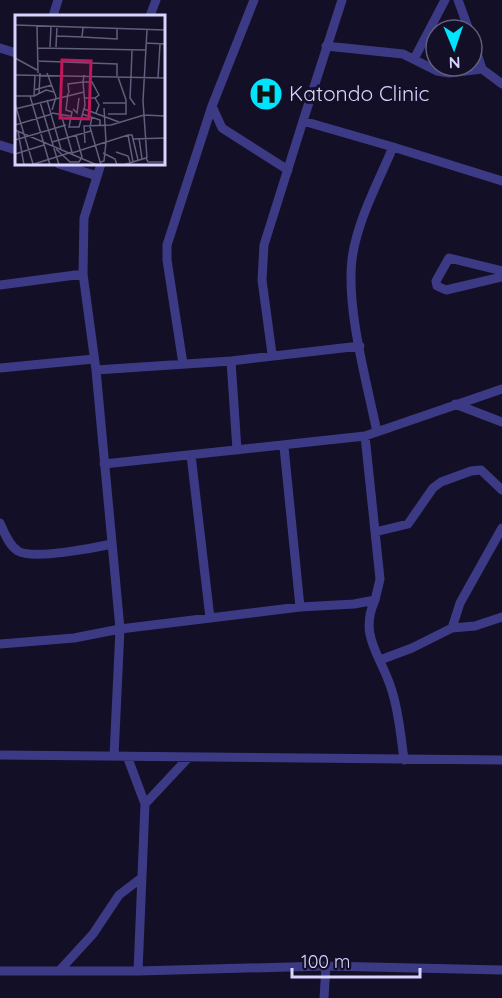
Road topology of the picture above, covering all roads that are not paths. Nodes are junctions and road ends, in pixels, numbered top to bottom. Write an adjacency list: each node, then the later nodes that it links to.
1 (58, 0): 7 (street)
2 (156, 0): 8 (street)
3 (254, 0): 17 (street)
4 (342, 0): 10 (street)
5 (445, 0): 13 (street)
6 (458, 0): 9 (street)
7 (52, 15)
8 (150, 15)
9 (465, 18)
10 (326, 46): 13 (street); 18 (street)
11 (0, 48): 12 (street)
12 (15, 53)
13 (414, 59): 14 (street)
14 (424, 64)
15 (484, 70): 16 (street)
16 (502, 84)
17 (212, 106): 19 (street); 20 (street)
18 (303, 121): 22 (street); 26 (street)
19 (222, 128): 20 (street); 26 (street)
20 (204, 130): 37 (street)
21 (0, 145): 23 (street)
22 (393, 147): 28 (street); 33 (street)
23 (15, 150)
24 (62, 165): 27 (street)
25 (101, 165): 27 (street)
26 (288, 170): 34 (street)
27 (97, 176): 30 (street)
28 (502, 180)
29 (502, 271): 31 (street)
30 (83, 274): 32 (street); 35 (street)
31 (502, 278)
32 (0, 285)
33 (360, 346): 34 (street); 43 (street)
34 (272, 354): 36 (street)
35 (94, 359): 38 (street); 39 (street)
36 (231, 360): 37 (street); 46 (street)
37 (183, 364): 39 (street)
38 (0, 368)
39 (96, 370): 48 (street)
40 (502, 389): 41 (street)
41 (456, 404): 42 (street); 43 (street)
42 (502, 422)
43 (377, 432): 44 (street)
44 (365, 436): 45 (street); 52 (street)
45 (284, 447): 46 (street); 56 (street)
46 (237, 450): 47 (street)
47 (192, 455): 48 (street); 59 (street)
48 (104, 464): 53 (street)
49 (502, 490): 52 (street)
50 (0, 523): 53 (street)
51 (502, 528): 60 (street)
52 (375, 532): 54 (street)
53 (112, 544): 61 (street)
54 (375, 600): 55 (street); 57 (street)
55 (354, 604): 56 (street); 57 (street)
56 (300, 607): 59 (street)
57 (368, 615): 63 (street)
58 (502, 617): 60 (street)
59 (210, 618): 61 (street)
60 (452, 628): 63 (street)
61 (120, 629): 62 (street); 65 (street)
62 (0, 644)
63 (380, 660): 68 (street)
64 (0, 754): 65 (street)
65 (114, 756): 66 (street)
66 (127, 756): 67 (street); 70 (street)
67 (189, 757): 68 (street); 70 (street)
68 (404, 760): 69 (street)
69 (502, 760)
70 (145, 804): 71 (street)
71 (140, 879): 75 (street); 76 (street)
72 (326, 966): 74 (street); 76 (street); 77 (street)
73 (0, 970): 75 (street)
74 (502, 970)
75 (59, 971): 76 (street)
76 (138, 971)
77 (324, 998)

